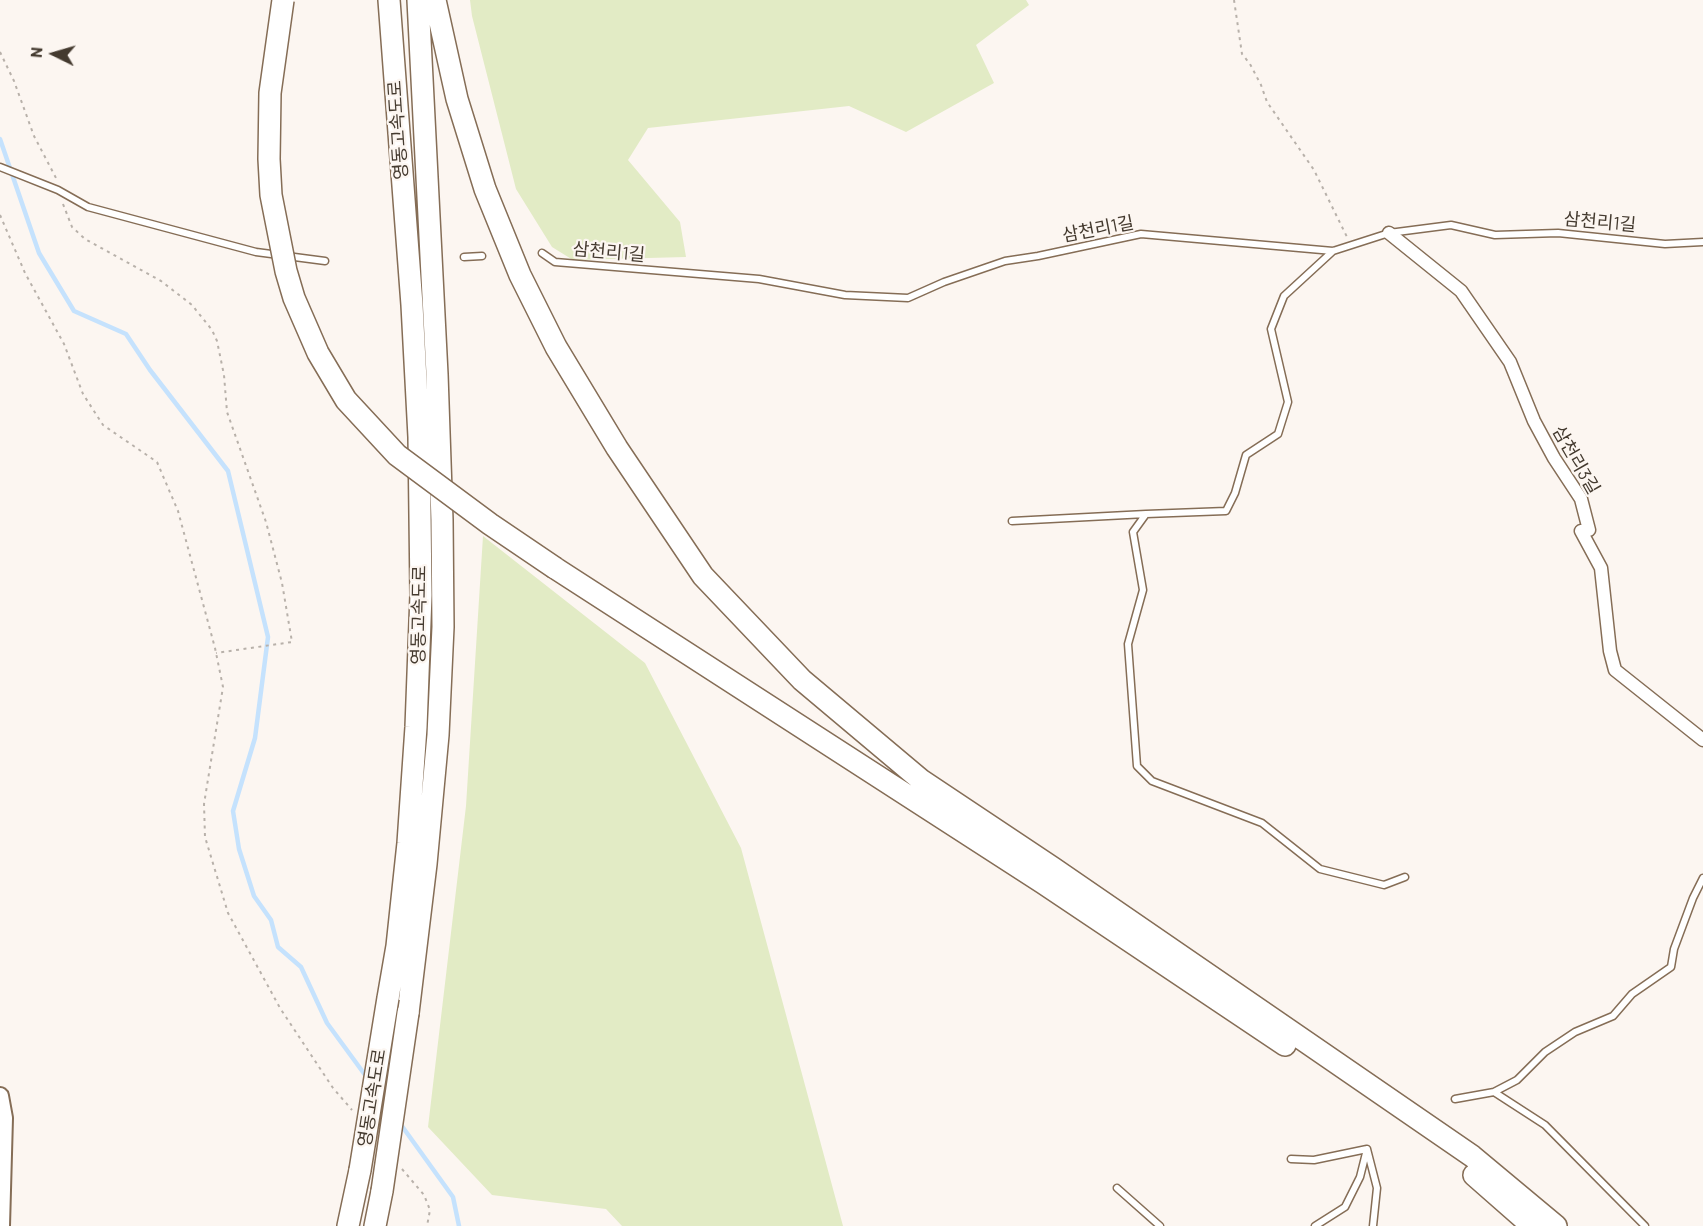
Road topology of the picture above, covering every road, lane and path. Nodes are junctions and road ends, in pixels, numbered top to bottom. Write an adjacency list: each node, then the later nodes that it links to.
1 (283, 0): 39 (highway, bridge)
2 (389, 0): 33 (highway, 영동고속도로, bridge)
3 (418, 0): 34 (highway, 영동고속도로, bridge)
4 (435, 0): 40 (highway)
5 (1234, 0): 12 (path)
6 (0, 52): 8 (path)
7 (0, 167): 8 (lane)
8 (58, 190): 17 (lane); 20 (path)
9 (0, 215): 20 (path)
10 (1389, 233): 11 (lane, 삼천리1길); 12 (lane, 삼천리1길); 21 (street, 삼천리3길)
11 (1703, 242)
12 (1352, 245): 13 (lane, 삼천리1길)
13 (1333, 251): 14 (lane, 삼천리1길); 18 (lane)
14 (542, 253)
15 (482, 256): 16 (lane)
16 (464, 257)
17 (325, 261)
18 (1146, 514): 19 (lane); 22 (lane)
19 (1012, 521)
20 (216, 653): 27 (path)
21 (1703, 740)
22 (1405, 877)
23 (1703, 878): 24 (lane)
24 (1494, 1092): 26 (lane); 41 (lane)
25 (0, 1096): 32 (street)
26 (1455, 1099)
27 (356, 1115)
28 (1367, 1149): 29 (lane); 37 (lane); 38 (lane)
29 (1291, 1159)
30 (401, 1168): 35 (path)
31 (1117, 1188): 36 (lane)
32 (1, 1226)
33 (348, 1226)
34 (375, 1226)
35 (427, 1226)
36 (1160, 1226)
37 (1315, 1226)
38 (1373, 1226)
39 (1532, 1226)
40 (1556, 1226)
41 (1645, 1226)

